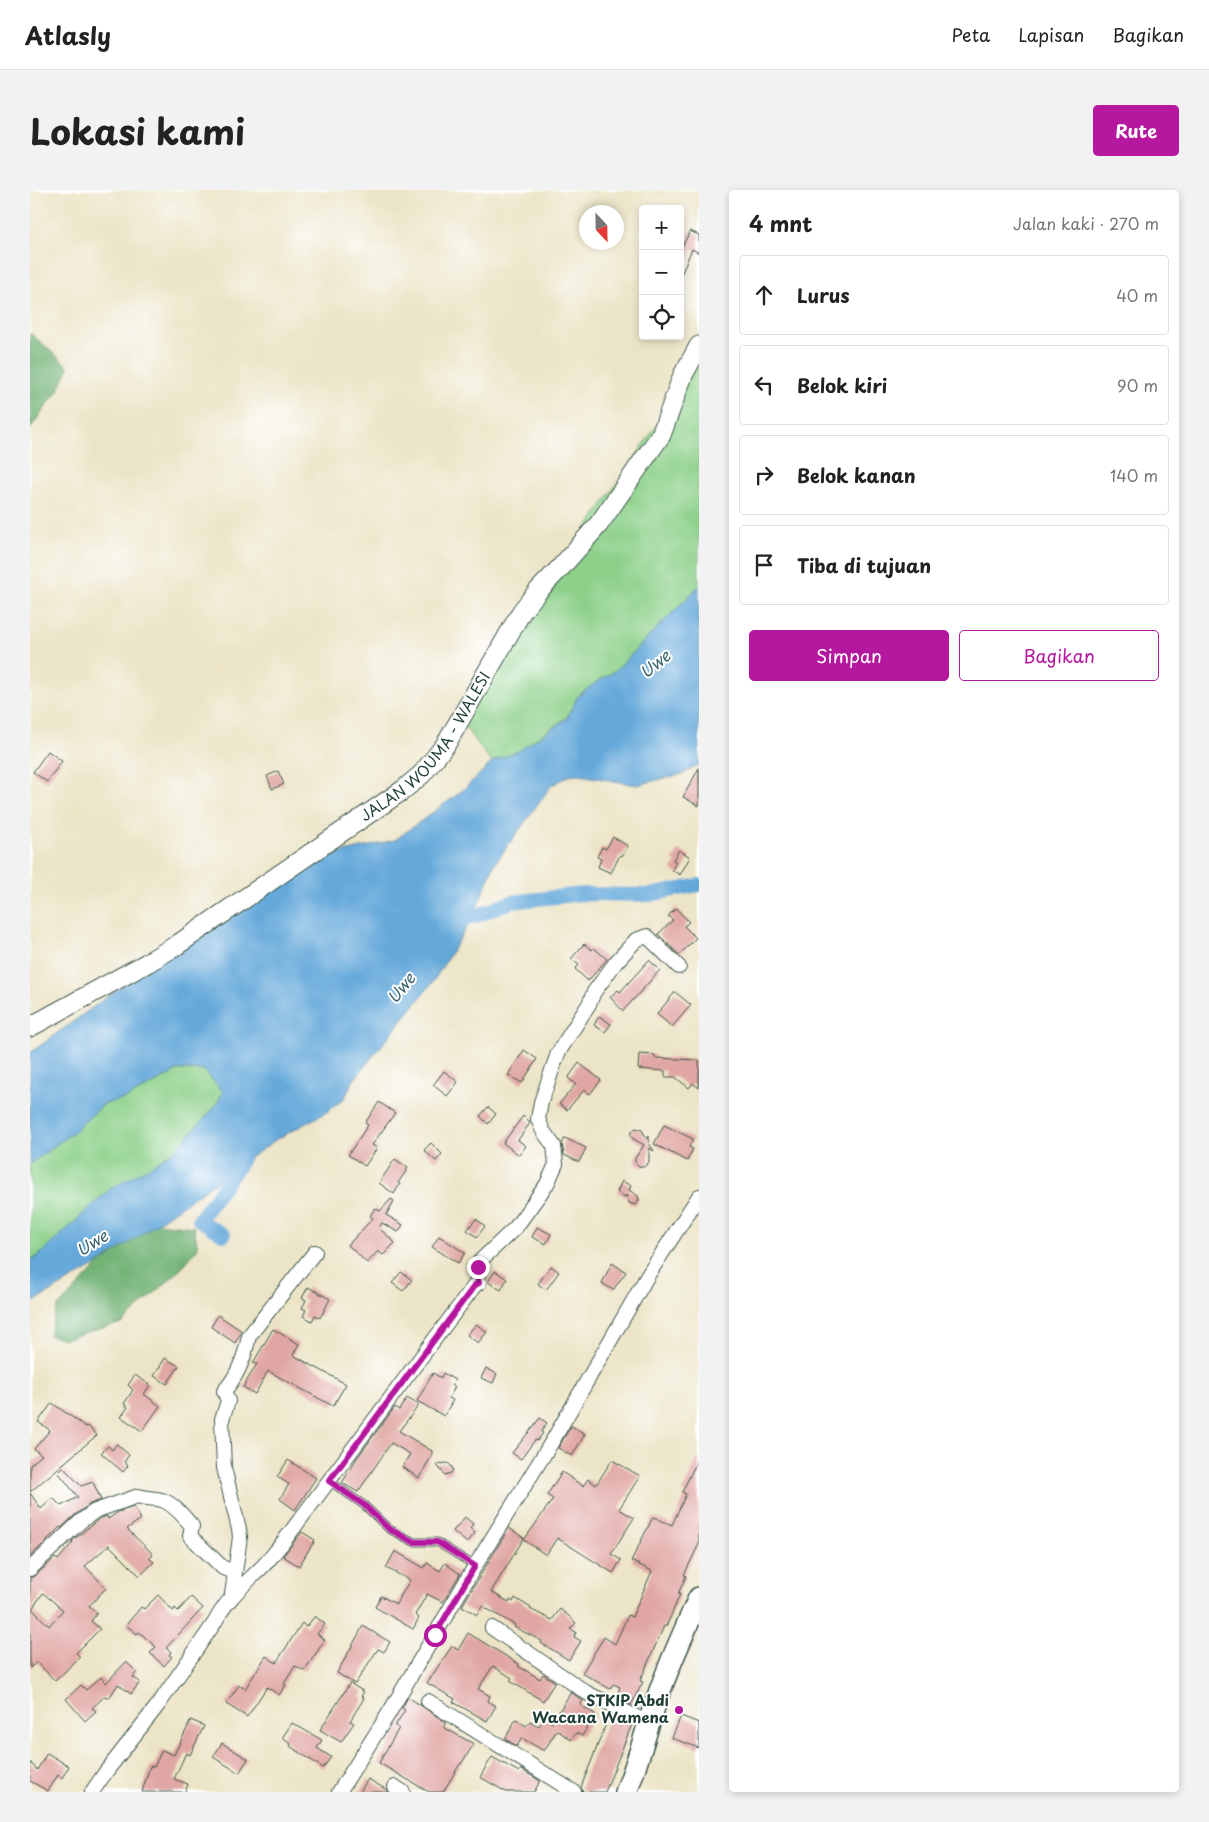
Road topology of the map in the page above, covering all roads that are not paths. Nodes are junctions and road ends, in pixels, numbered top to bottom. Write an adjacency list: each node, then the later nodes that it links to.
1 (699, 346): 3 (street, JALAN WOUMA - WALESI)
2 (679, 967): 6 (street)
3 (30, 1027)
4 (699, 1196): 7 (street)
5 (315, 1252): 9 (street)
6 (329, 1481): 7 (lane); 10 (street)
7 (475, 1566): 16 (street)
8 (30, 1569): 9 (street)
9 (235, 1572): 10 (street)
10 (232, 1594): 15 (street)
11 (699, 1598): 14 (main road)
12 (492, 1628): 14 (street)
13 (428, 1700): 17 (street)
14 (649, 1723): 18 (main road)
15 (92, 1792)
16 (339, 1792)
17 (574, 1792)
18 (626, 1792)

